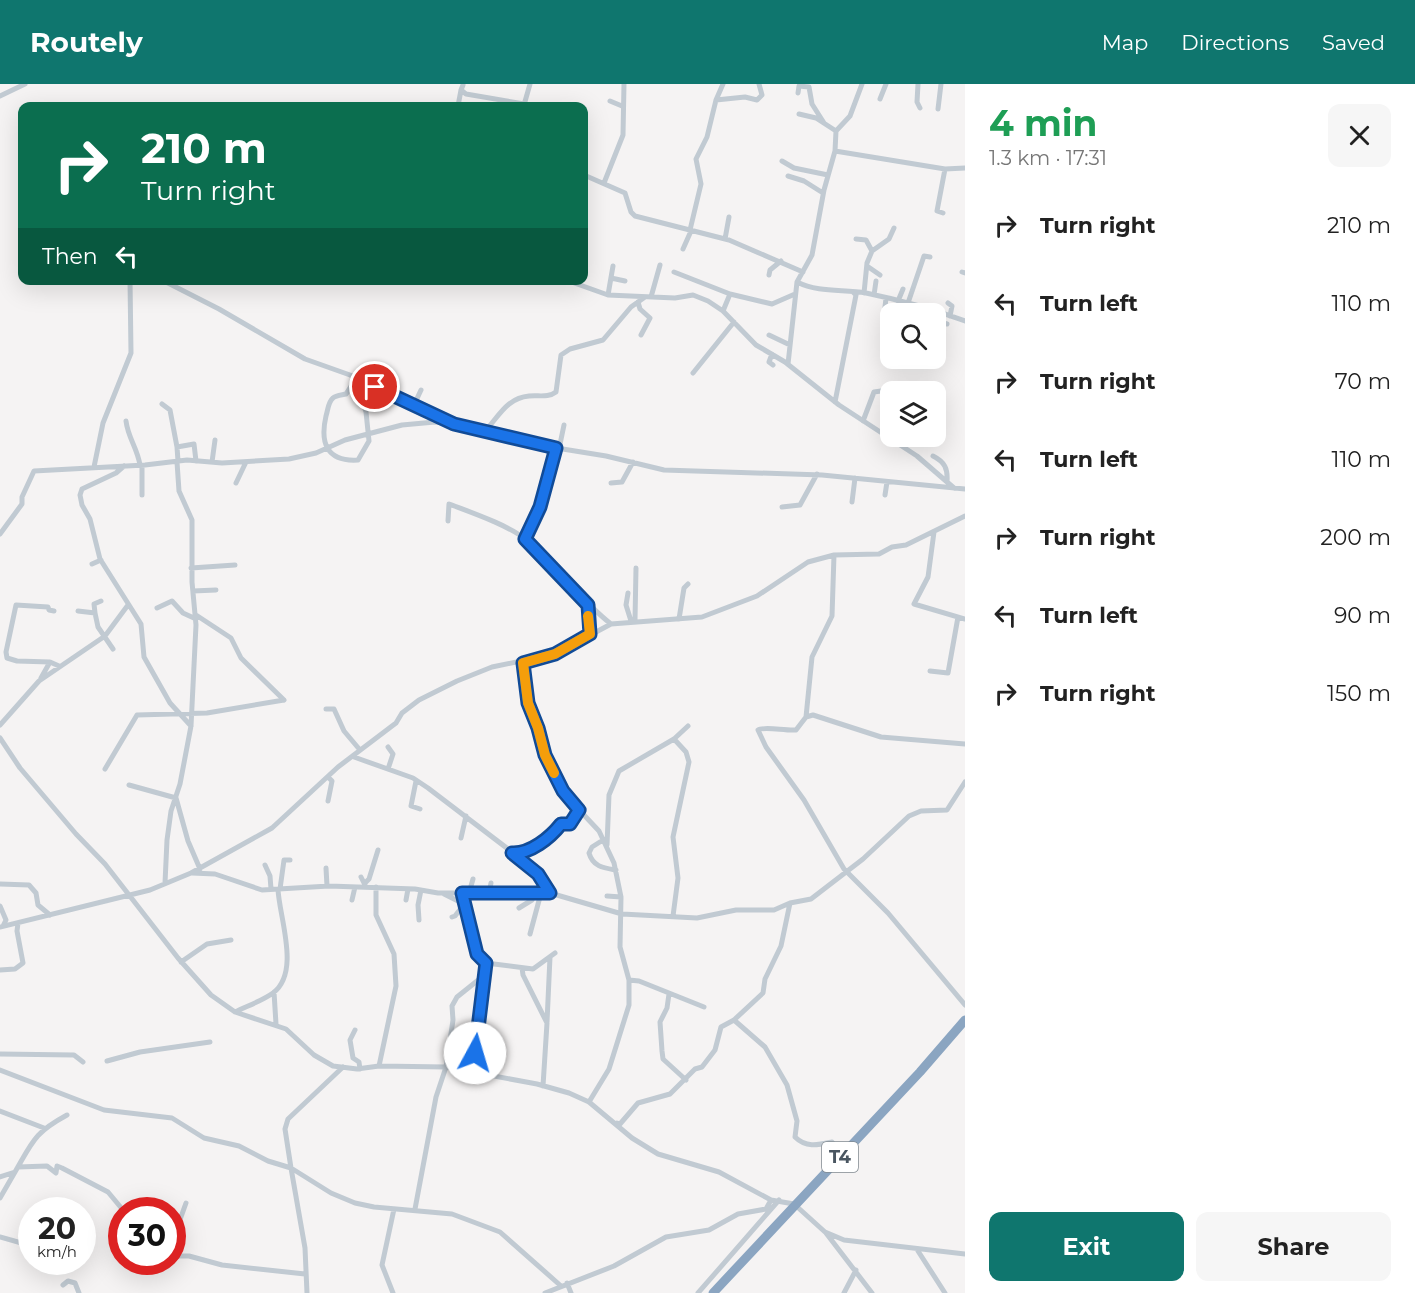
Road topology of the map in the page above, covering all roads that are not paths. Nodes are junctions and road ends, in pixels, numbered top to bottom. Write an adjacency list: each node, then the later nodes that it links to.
1 (25, 84): 12 (street)
2 (530, 84): 17 (street)
3 (624, 84): 18 (street)
4 (723, 84): 14 (street)
5 (759, 84): 14 (street)
6 (862, 84): 23 (street)
7 (886, 84): 13 (street)
8 (918, 84): 19 (street)
9 (941, 84): 20 (street)
10 (462, 88): 16 (street)
11 (798, 93): 22 (street)
12 (0, 96)
13 (880, 99)
14 (716, 100): 36 (street)
15 (610, 101): 18 (street)
16 (507, 102)
17 (525, 102)
18 (622, 106): 31 (street)
19 (920, 108)
20 (938, 109)
21 (799, 114): 22 (street)
22 (824, 123): 23 (street)
23 (836, 131): 24 (street)
24 (835, 151): 27 (street); 28 (street)
25 (782, 160): 28 (street)
26 (965, 168): 27 (street)
27 (945, 169): 33 (street)
28 (828, 175): 32 (street)
29 (788, 176): 32 (street)
30 (588, 177): 31 (street)
31 (604, 183): 36 (street)
32 (823, 193): 47 (street)
33 (943, 213)
34 (729, 217): 37 (street)
35 (894, 228): 40 (street)
36 (691, 230): 37 (street); 39 (street)
37 (724, 239): 42 (street)
38 (856, 239): 40 (street)
39 (683, 249)
40 (872, 251): 45 (street)
41 (930, 257): 69 (street)
42 (781, 261): 47 (street); 48 (street)
43 (660, 265): 64 (street)
44 (614, 266): 50 (street)
45 (867, 267): 49 (street); 59 (street)
46 (674, 272): 60 (street)
47 (803, 272): 53 (street)
48 (769, 275)
49 (880, 275)
50 (611, 278): 51 (street); 62 (street)
51 (625, 281)
52 (876, 281): 63 (street)
53 (797, 282): 58 (street); 61 (street)
54 (130, 285): 109 (street)
55 (172, 285): 83 (street)
56 (580, 285): 62 (street)
57 (903, 289): 66 (street)
58 (853, 292): 59 (street); 86 (street)
59 (864, 293): 63 (street)
60 (730, 294): 61 (street); 71 (street)
61 (795, 294): 78 (street)
62 (608, 295): 64 (street)
63 (874, 296): 65 (street)
64 (648, 297): 67 (street); 71 (street)
65 (886, 298): 66 (street); 68 (street)
66 (898, 301): 69 (street)
67 (638, 302): 77 (street); 93 (street)
68 (885, 303)
69 (908, 303)
70 (948, 303): 73 (street)
71 (723, 311): 75 (street)
72 (946, 314): 73 (street)
73 (950, 315): 74 (street)
74 (965, 321)
75 (734, 322): 79 (street); 82 (street)
76 (770, 334): 78 (street)
77 (641, 335)
78 (790, 345): 80 (street)
79 (772, 354): 80 (street); 81 (street)
80 (788, 364): 86 (street)
81 (773, 365)
82 (693, 373)
83 (356, 379): 88 (street); 95 (street); 99 (street)
84 (421, 390): 88 (street)
85 (880, 391): 90 (street)
86 (835, 402): 90 (street)
87 (162, 404): 97 (street)
88 (414, 405): 91 (street)
89 (126, 421): 107 (street)
90 (863, 421): 94 (street)
91 (454, 424): 93 (street); 95 (street)
92 (564, 425): 100 (street)
93 (486, 430): 100 (street)
94 (880, 433)
95 (367, 434): 99 (street); 99 (street)
96 (215, 440): 104 (street)
97 (177, 447): 102 (street); 103 (street)
98 (901, 447): 113 (street)
99 (327, 448): 105 (street)
100 (557, 448): 106 (street); 126 (street)
101 (933, 456): 113 (street)
102 (196, 460): 103 (street); 104 (street)
103 (178, 461): 107 (street); 131 (street)
104 (212, 462): 105 (street)
105 (246, 462): 114 (street)
106 (633, 462): 110 (street); 115 (street)
107 (141, 465): 108 (street); 118 (street)
108 (124, 466): 109 (street); 128 (street)
109 (94, 467): 125 (street)
110 (818, 474): 111 (street); 121 (street)
111 (855, 478): 112 (street); 120 (street)
112 (887, 482): 116 (street); 119 (street)
113 (947, 482): 116 (street)
114 (236, 483)
115 (610, 483)
116 (954, 488): 117 (street)
117 (965, 489)
118 (142, 495)
119 (885, 495)
120 (852, 502)
121 (782, 507)
122 (965, 516): 124 (street)
123 (448, 521): 126 (street)
124 (934, 532): 127 (street); 145 (street)
125 (0, 534)
126 (525, 539): 139 (street)
127 (834, 555): 146 (street); 161 (street)
128 (100, 560): 129 (street); 138 (street)
129 (92, 564)
130 (235, 565): 131 (street)
131 (191, 568): 135 (street)
132 (636, 568): 148 (street)
133 (688, 584): 146 (street)
134 (216, 590): 135 (street)
135 (193, 591): 144 (street)
136 (628, 593): 148 (street)
137 (101, 601): 143 (street)
138 (128, 605): 151 (street); 160 (street)
139 (588, 605): 149 (street); 150 (street)
140 (157, 608): 144 (street)
141 (54, 611): 153 (street)
142 (78, 611): 143 (street)
143 (95, 613): 151 (street)
144 (196, 617): 159 (street); 159 (street)
145 (958, 617): 147 (street); 156 (street)
146 (679, 619): 148 (street)
147 (965, 619)
148 (633, 621): 149 (street)
149 (611, 624): 150 (street)
150 (590, 634): 154 (street)
151 (105, 636): 152 (street); 155 (street)
152 (113, 649)
153 (50, 662): 155 (street); 157 (street)
154 (523, 663): 169 (street); 182 (street)
155 (59, 666): 157 (street)
156 (930, 671)
157 (41, 679): 162 (street)
158 (326, 710): 169 (street)
159 (192, 713): 160 (street); 163 (street)
160 (181, 715): 163 (street); 171 (street)
161 (807, 717): 167 (street); 194 (street)
162 (0, 725)
163 (191, 726): 179 (street)
164 (688, 726): 166 (street)
165 (0, 738): 213 (street)
166 (674, 739): 186 (street); 225 (street)
167 (965, 744)
168 (388, 747): 172 (street)
169 (360, 750): 170 (street)
170 (354, 757): 172 (street); 173 (street)
171 (105, 769)
172 (388, 769): 174 (street)
173 (328, 777): 180 (street); 192 (street)
174 (416, 781): 181 (street); 183 (street)
175 (965, 782): 178 (street)
176 (129, 785): 179 (street)
177 (965, 792): 178 (street)
178 (954, 795): 194 (street)
179 (176, 798): 192 (street); 198 (street)
180 (328, 801)
181 (420, 809)
182 (579, 810): 185 (street); 188 (street)
183 (466, 816): 184 (street); 188 (street)
184 (461, 838)
185 (603, 840): 186 (street); 193 (street)
186 (607, 847): 193 (street)
187 (378, 850): 200 (street)
188 (512, 853): 211 (street)
189 (290, 860): 204 (street)
190 (265, 864): 204 (street)
191 (326, 868): 201 (street)
192 (200, 870): 198 (street); 204 (street)
193 (616, 870): 215 (street)
194 (846, 870): 219 (street); 241 (street)
195 (361, 877): 200 (street)
196 (473, 879): 208 (street)
197 (491, 882): 209 (street)
198 (165, 883): 213 (street)
199 (0, 884): 223 (street)
200 (365, 885): 202 (street); 203 (street)
201 (327, 886): 202 (street); 204 (street)
202 (355, 887): 216 (street)
203 (376, 887): 205 (street); 253 (street)
204 (277, 889): 239 (street)
205 (408, 889): 206 (street); 217 (street)
206 (421, 890): 207 (street); 226 (street)
207 (443, 893): 208 (street); 218 (street)
208 (466, 893): 209 (street); 218 (street)
209 (489, 893): 212 (street)
210 (541, 893): 211 (street); 212 (street); 229 (street)
211 (550, 893): 222 (street)
212 (534, 894): 221 (street)
213 (131, 895): 223 (street); 231 (street)
214 (607, 896): 215 (street)
215 (621, 897): 222 (street)
216 (352, 900)
217 (406, 900)
218 (465, 903): 224 (street); 232 (street)
219 (790, 903): 225 (street); 244 (street)
220 (0, 906): 228 (street)
221 (519, 908)
222 (622, 914): 225 (street); 238 (street)
223 (49, 915): 227 (street)
224 (452, 916)
225 (674, 916)
226 (419, 920)
227 (18, 923): 228 (street); 236 (street)
228 (2, 927)
229 (530, 934)
230 (231, 940): 231 (street)
231 (182, 962): 243 (street)
232 (486, 963): 233 (street); 237 (street)
233 (522, 968): 234 (street); 246 (street)
234 (538, 968): 235 (street); 235 (street)
235 (549, 969): 246 (street)
236 (0, 970)
237 (484, 973): 255 (street); 258 (street)
238 (629, 980): 240 (street); 261 (street)
239 (274, 992): 243 (street); 247 (street)
240 (669, 994): 242 (street); 259 (street)
241 (965, 1005)
242 (704, 1007)
243 (235, 1012): 247 (street)
244 (734, 1020): 259 (street); 266 (street)
245 (965, 1020): 266 (highway, T4)
246 (547, 1023): 260 (street)
247 (276, 1024): 254 (street)
248 (355, 1030): 256 (street)
249 (210, 1042): 251 (street)
250 (0, 1054): 252 (street)
251 (107, 1061)
252 (83, 1062)
253 (379, 1066): 255 (street); 256 (street)
254 (344, 1067): 256 (street); 267 (street)
255 (446, 1067): 258 (street); 276 (street)
256 (360, 1069)
257 (0, 1070): 267 (street)
258 (485, 1075): 260 (street)
259 (686, 1080): 264 (street)
260 (543, 1086): 261 (street)
261 (589, 1102): 264 (street)
262 (0, 1111): 265 (street)
263 (67, 1115): 265 (street)
264 (615, 1122): 272 (street)
265 (44, 1128): 268 (street)
266 (842, 1155): 274 (highway, T4)
267 (291, 1167): 275 (street); 284 (street)
268 (16, 1169): 269 (street); 270 (street); 271 (street)
269 (0, 1177)
270 (112, 1197)
271 (0, 1198)
272 (771, 1200): 273 (street); 286 (street)
273 (779, 1200): 274 (street); 292 (street)
274 (794, 1204): 277 (street); 293 (highway, T4)
275 (394, 1209): 276 (street); 289 (street)
276 (415, 1209): 286 (street)
277 (825, 1232): 280 (street); 283 (street)
278 (0, 1237): 279 (street)
279 (18, 1242)
280 (918, 1251): 281 (street); 296 (street)
281 (965, 1254)
282 (186, 1256): 284 (street)
283 (856, 1270): 294 (street); 295 (street)
284 (305, 1274): 288 (street)
285 (63, 1284): 287 (street)
286 (564, 1285): 290 (street); 291 (street)
287 (79, 1293)
288 (307, 1293)
289 (393, 1293)
290 (545, 1293)
291 (571, 1293)
292 (698, 1293)
293 (713, 1293)
294 (843, 1293)
295 (872, 1293)
296 (945, 1293)

